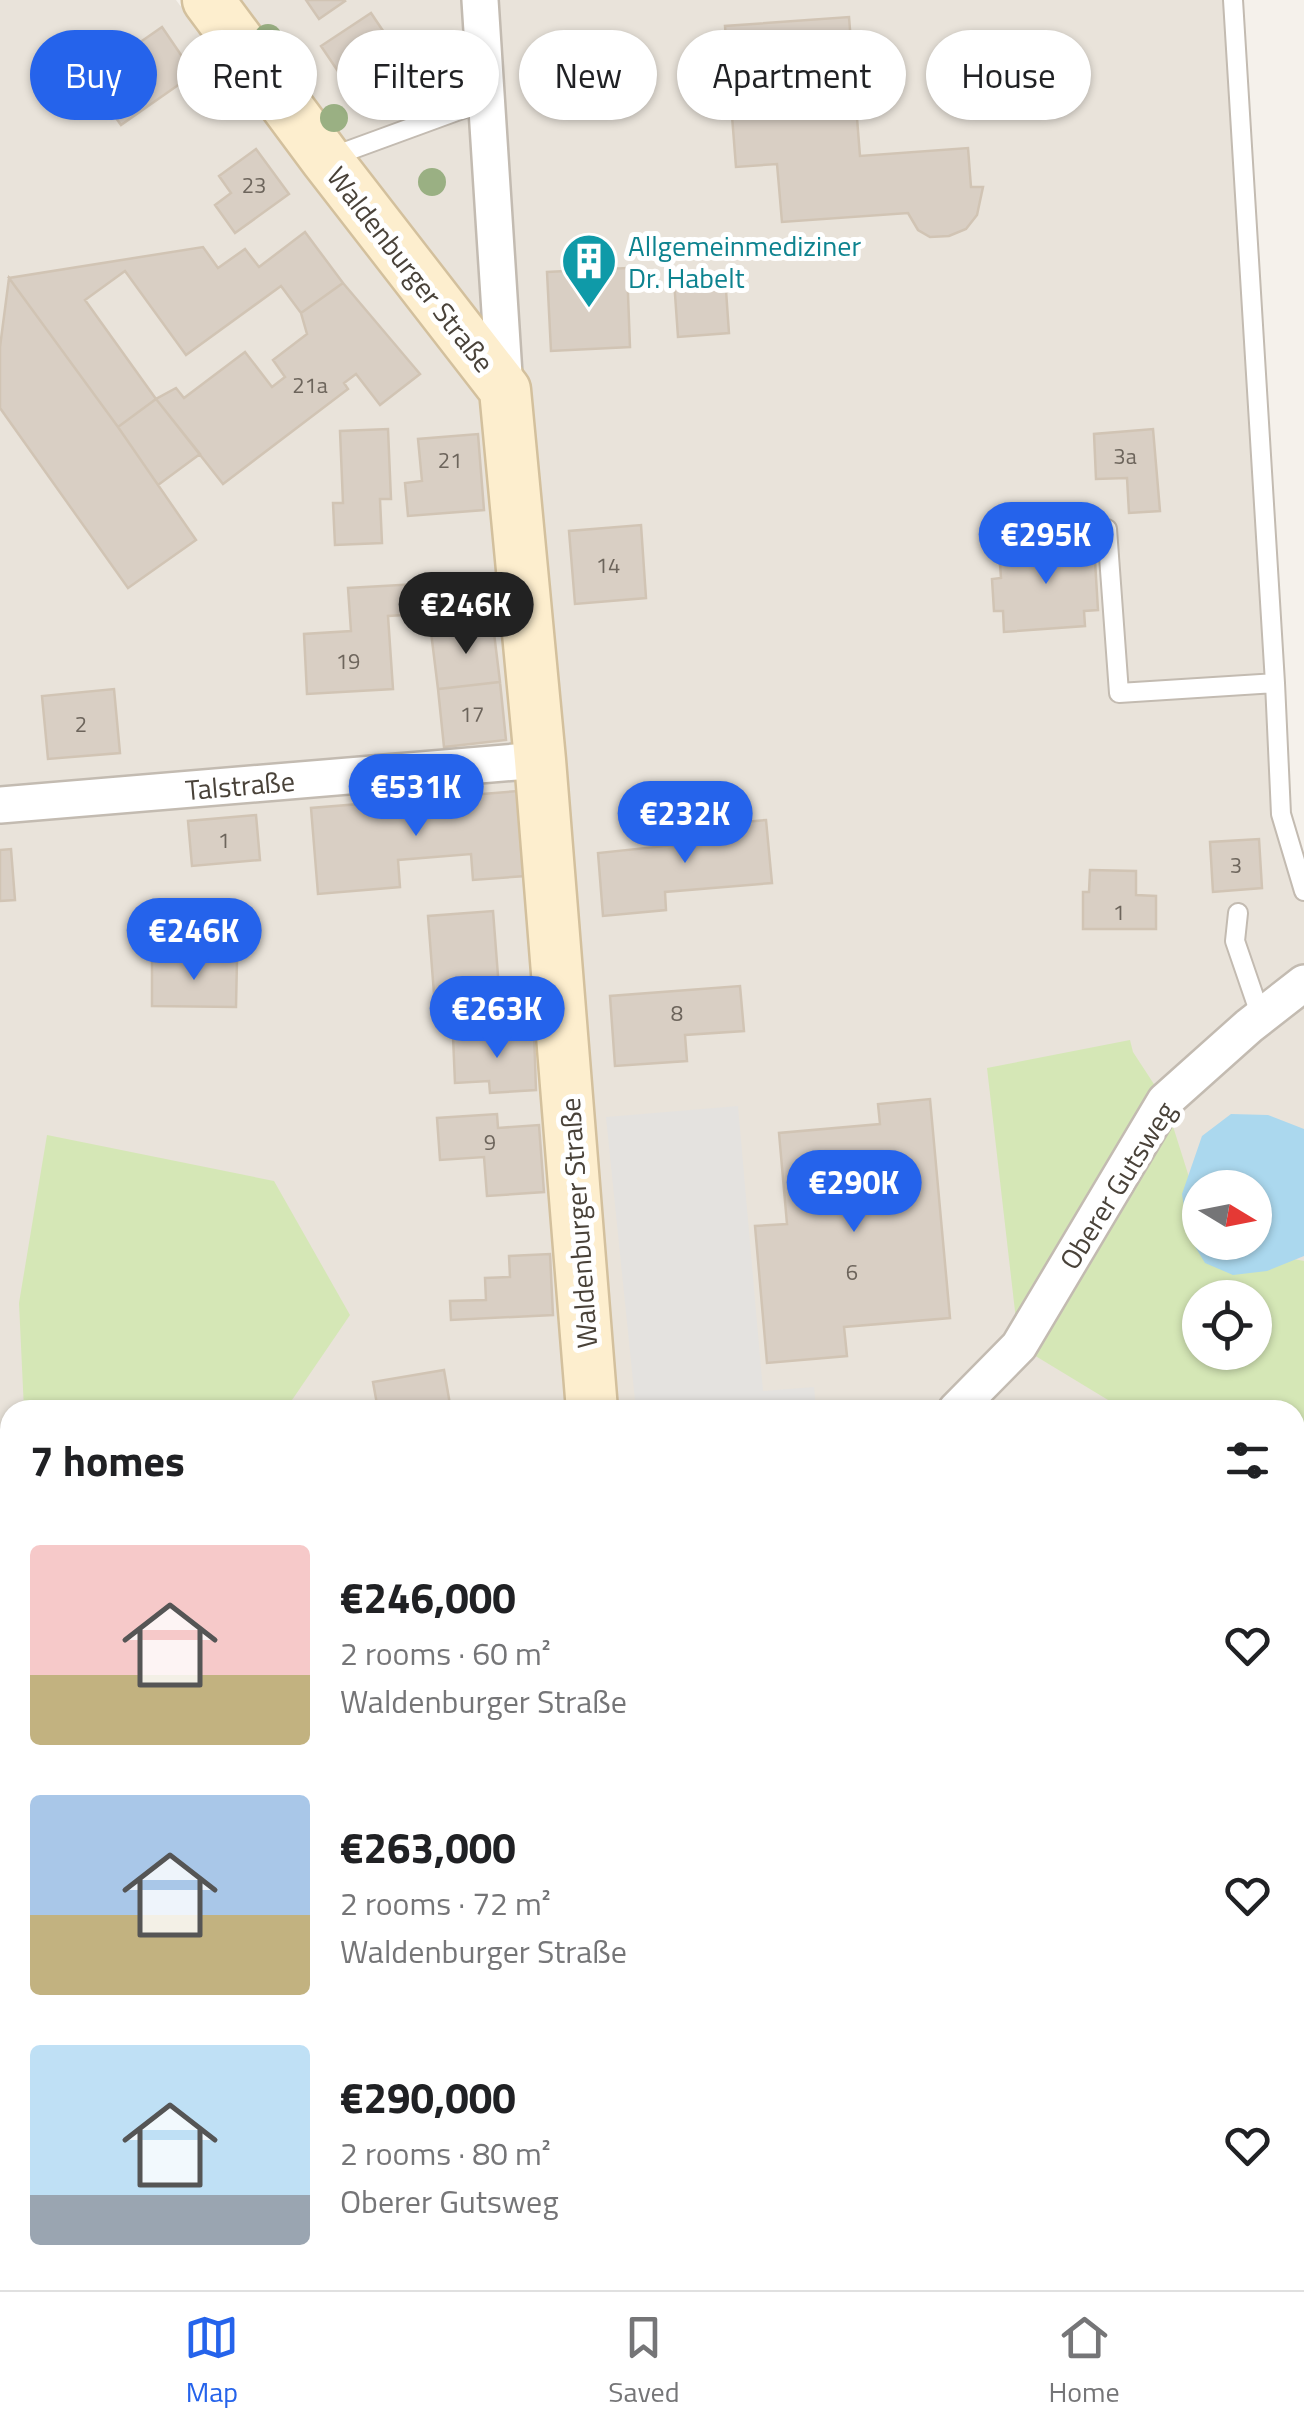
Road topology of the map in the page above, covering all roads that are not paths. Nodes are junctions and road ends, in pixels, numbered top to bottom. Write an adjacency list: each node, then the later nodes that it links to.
1 (208, 0): 7 (main road, Waldenburger Straße)
2 (480, 0): 4 (street)
3 (1233, 0): 10 (lane)
4 (482, 30)
5 (432, 120): 7 (lane)
6 (488, 120): 8 (street)
7 (326, 159): 8 (main road, Waldenburger Straße)
8 (506, 390): 11 (main road, Waldenburger Straße)
9 (1107, 529): 10 (lane)
10 (1274, 683): 13 (lane)
11 (540, 760): 12 (street, Talstraße); 17 (main road, Waldenburger Straße)
12 (0, 805)
13 (1304, 891)
14 (1238, 913): 16 (lane)
15 (1304, 983): 16 (street, Oberer Gutsweg)
16 (1261, 1017): 18 (street, Oberer Gutsweg)
17 (591, 1400)
18 (966, 1400)

